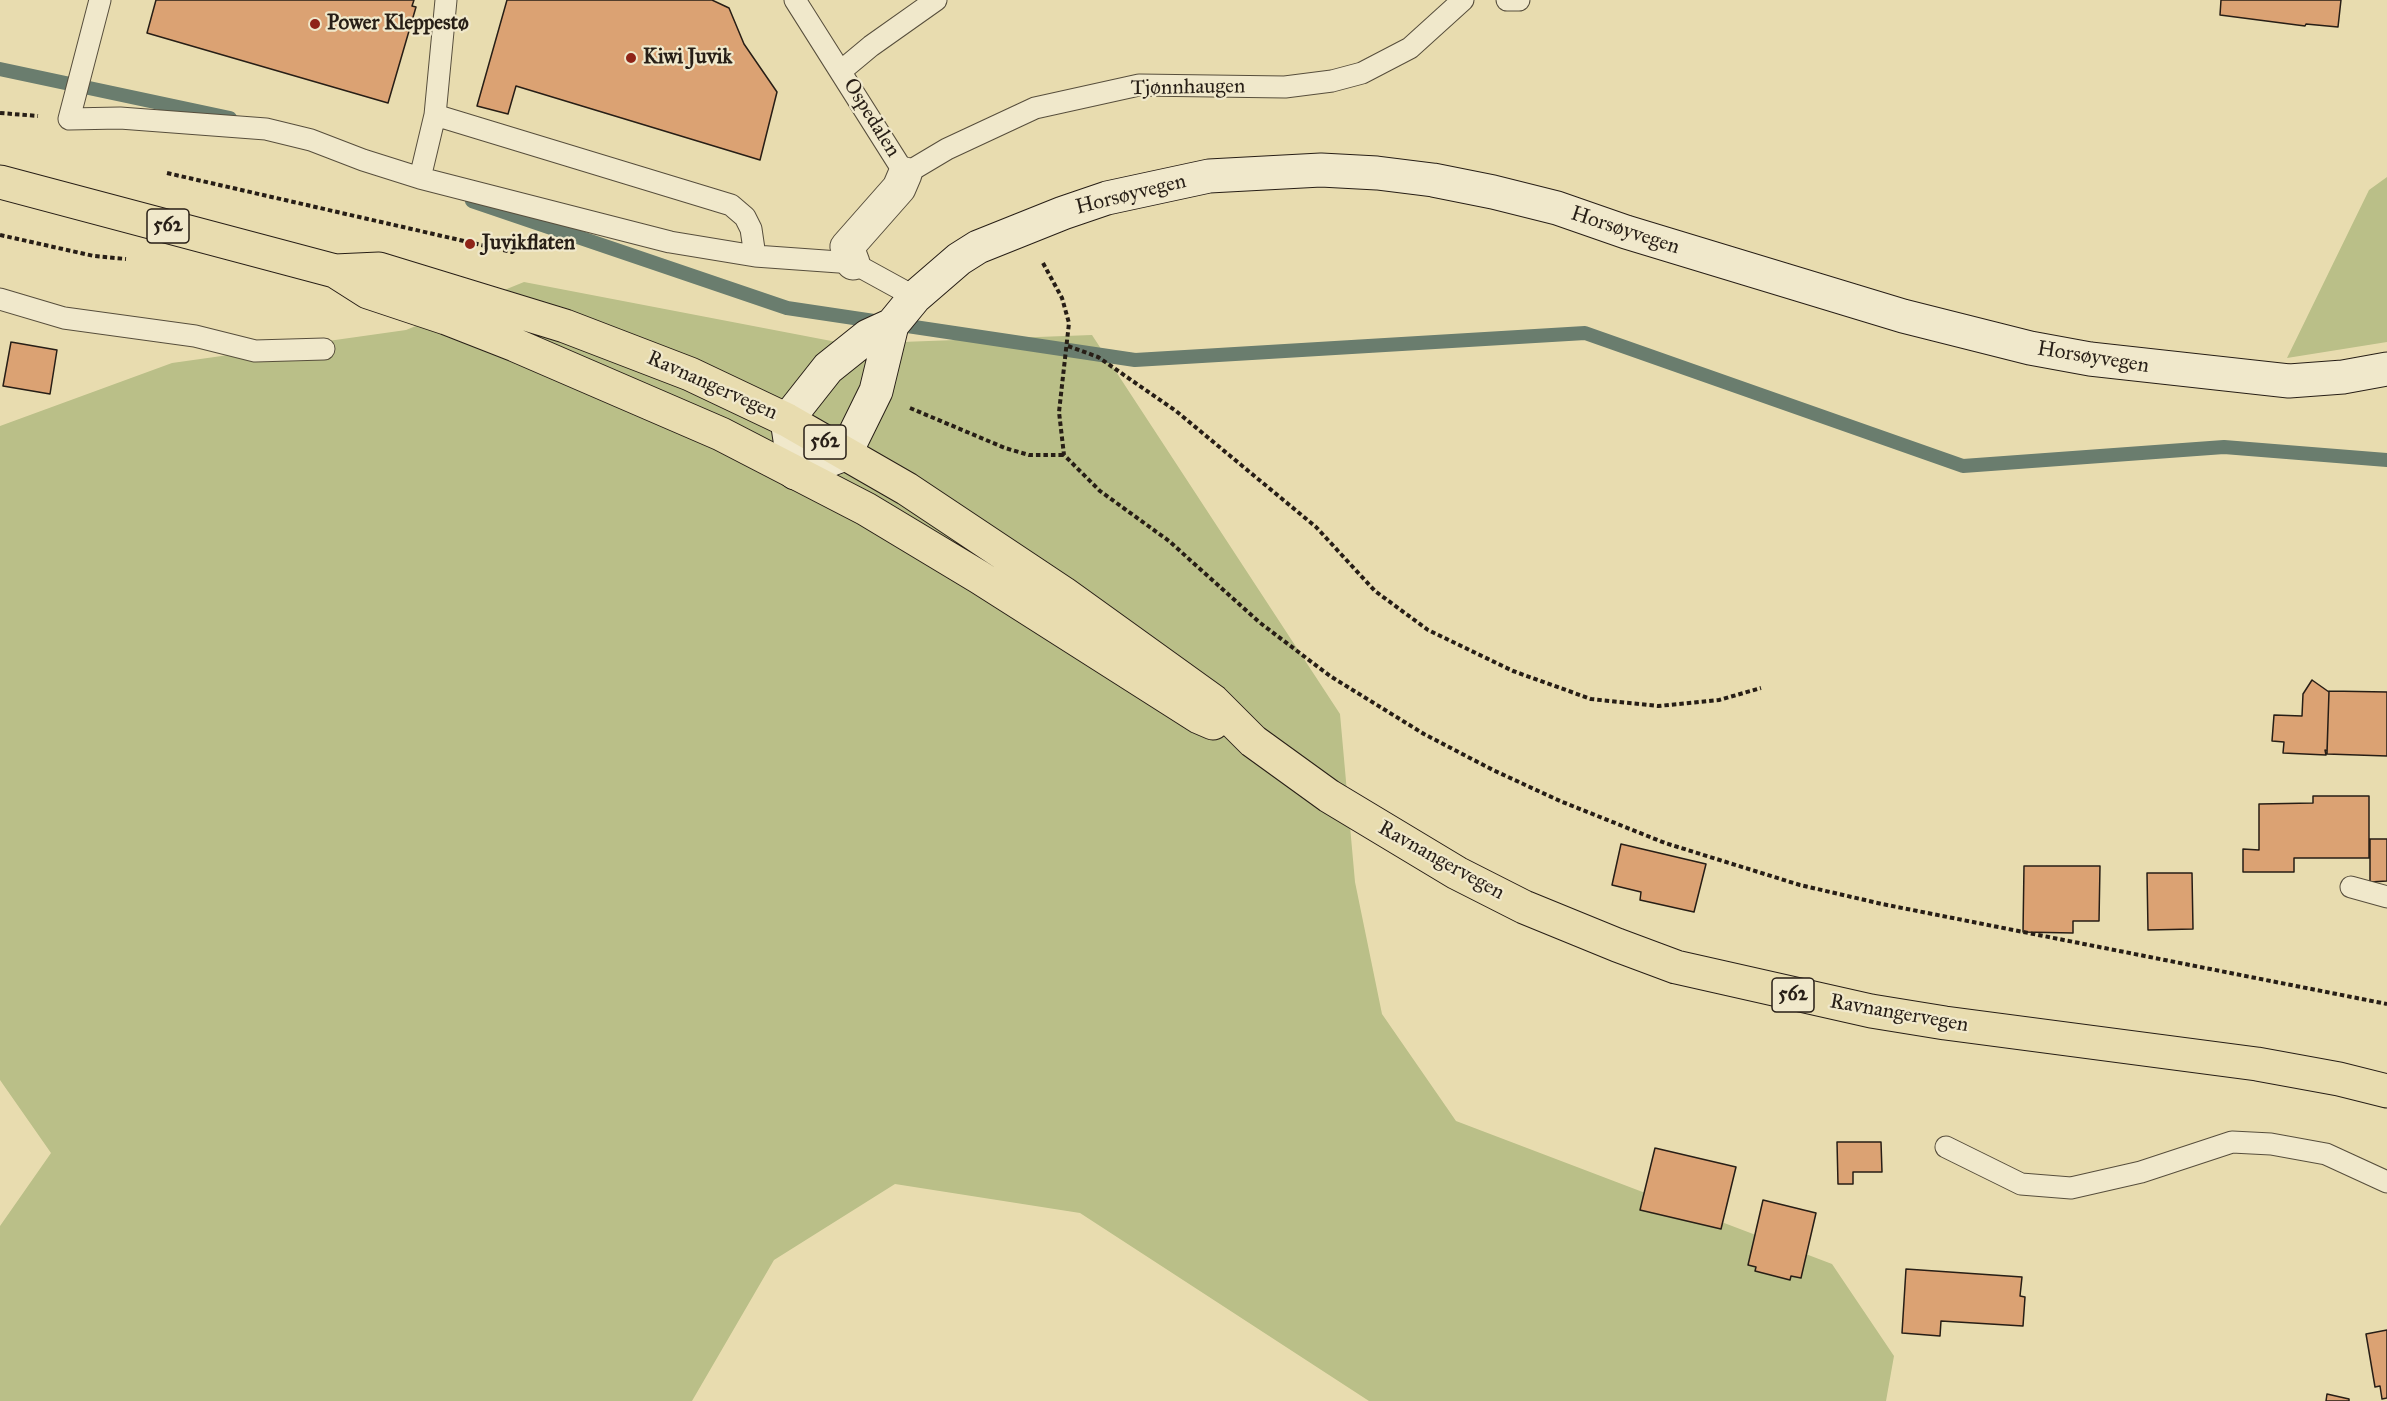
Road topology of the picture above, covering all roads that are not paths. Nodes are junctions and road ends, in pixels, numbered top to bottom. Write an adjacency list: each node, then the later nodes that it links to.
1 (100, 0): 9 (lane)
2 (446, 0): 7 (lane)
3 (795, 0): 6 (lane, Ospedalen)
4 (936, 0): 6 (lane)
5 (1463, 0): 8 (lane, Tjønnhaugen)
6 (841, 71): 8 (lane, Ospedalen)
7 (435, 115): 9 (lane); 11 (lane)
8 (905, 174): 12 (main road, Ospedalen)
9 (420, 178): 11 (lane)
10 (0, 182): 13 (main road, Ravnangervegen / 562)
11 (755, 255): 12 (lane)
12 (853, 263): 14 (lane)
13 (335, 272): 19 (main road, Ravnangervegen / 562); 21 (main road, Ravnangervegen / 562)
14 (915, 297): 16 (main road, Horsøyvegen); 18 (main road, Horsøyvegen)
15 (0, 299): 17 (lane)
16 (892, 325): 19 (main road, Horsøyvegen); 20 (main road, Horsøyvegen)
17 (324, 349)
18 (2387, 369)
19 (788, 420): 20 (main road, Ravnangervegen / 562); 21 (main road)
20 (845, 454): 21 (main road); 22 (main road, Ravnangervegen / 562)
21 (795, 473): 22 (main road, Ravnangervegen / 562)
22 (1253, 741): 25 (main road, Ravnangervegen / 562)
23 (2351, 887): 24 (lane)
24 (2387, 897)
25 (2387, 1091)
26 (1946, 1147): 27 (lane)
27 (2387, 1182)

